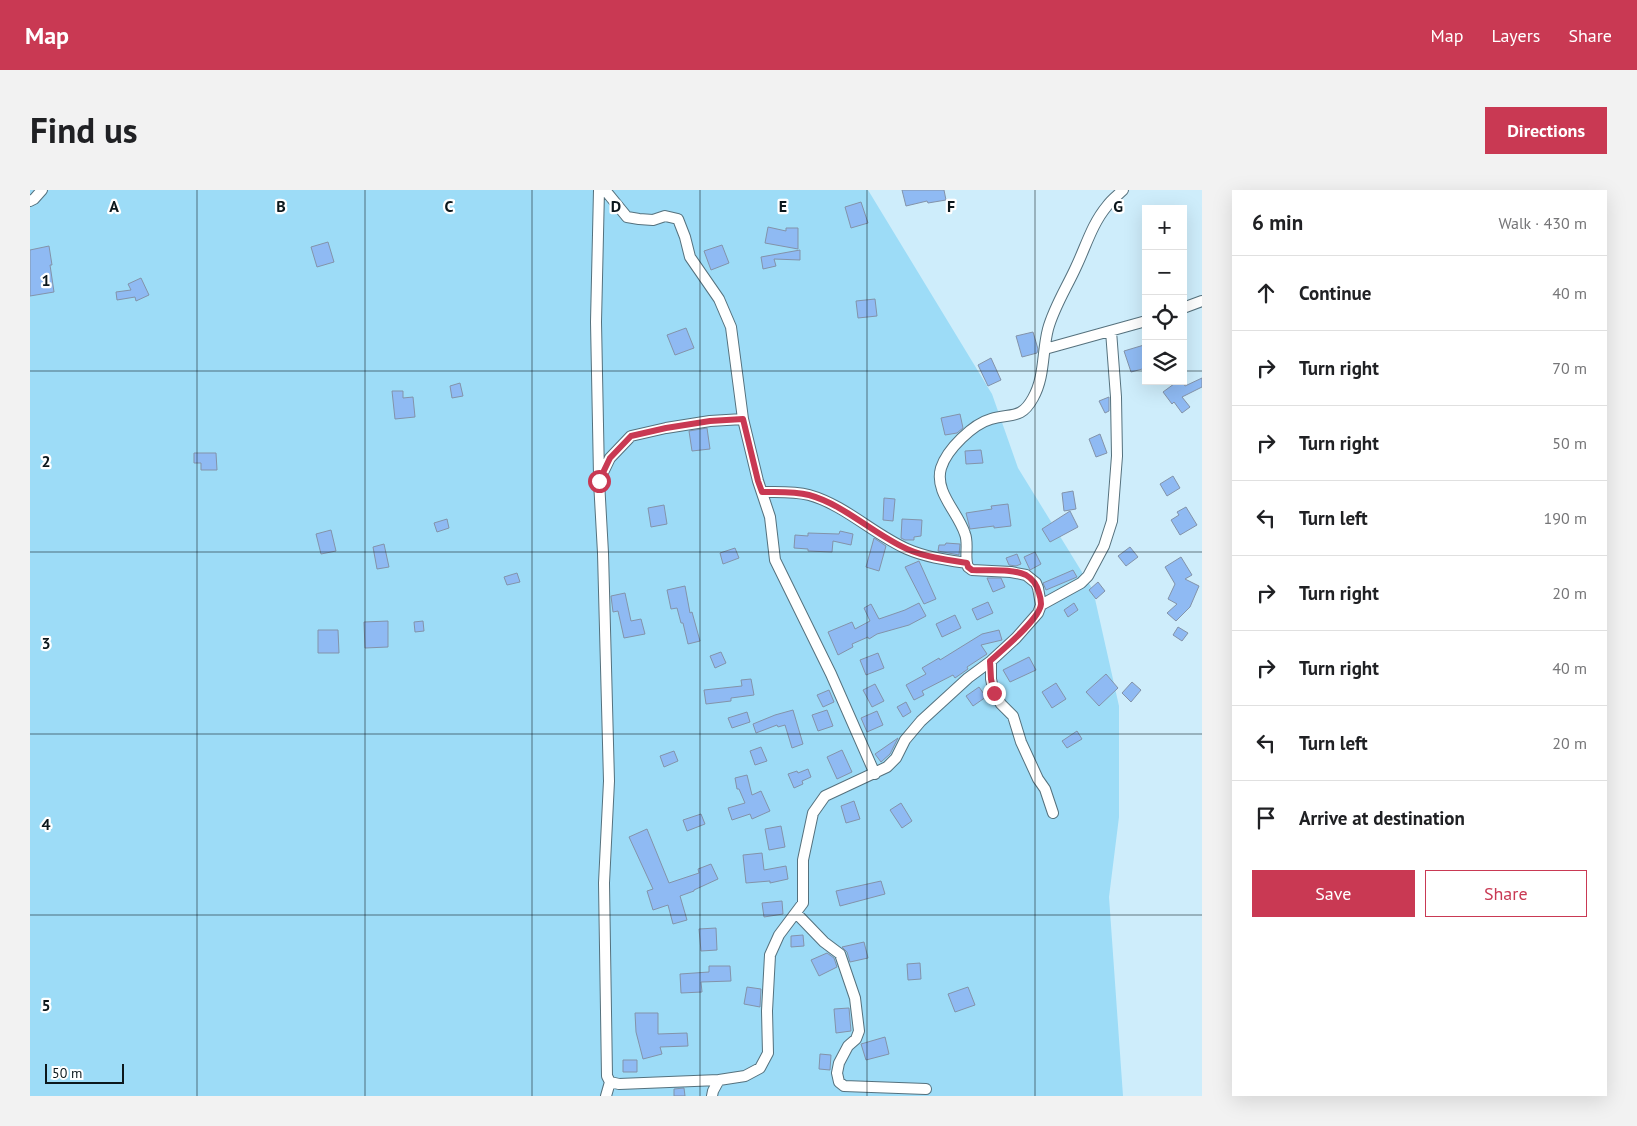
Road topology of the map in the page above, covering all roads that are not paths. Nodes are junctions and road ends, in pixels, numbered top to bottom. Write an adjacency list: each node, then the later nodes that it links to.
1 (42, 190): 5 (street)
2 (600, 190): 12 (street)
3 (605, 190): 11 (street)
4 (1123, 190): 10 (street)
5 (30, 200)
6 (1202, 301): 7 (street)
7 (1187, 307)
8 (1142, 323): 9 (street)
9 (1111, 331): 10 (street); 15 (street)
10 (1045, 348): 14 (street)
11 (743, 419): 12 (street); 13 (street)
12 (599, 481): 21 (street)
13 (762, 492): 14 (street); 17 (street)
14 (967, 563): 15 (street)
15 (1041, 605): 16 (street)
16 (990, 661): 17 (street); 18 (street)
17 (875, 774): 19 (street)
18 (1053, 813)
19 (796, 913): 20 (street); 22 (street)
20 (719, 1080): 21 (street); 24 (street)
21 (610, 1082): 23 (street)
22 (926, 1089)
23 (606, 1096)
24 (712, 1096)

